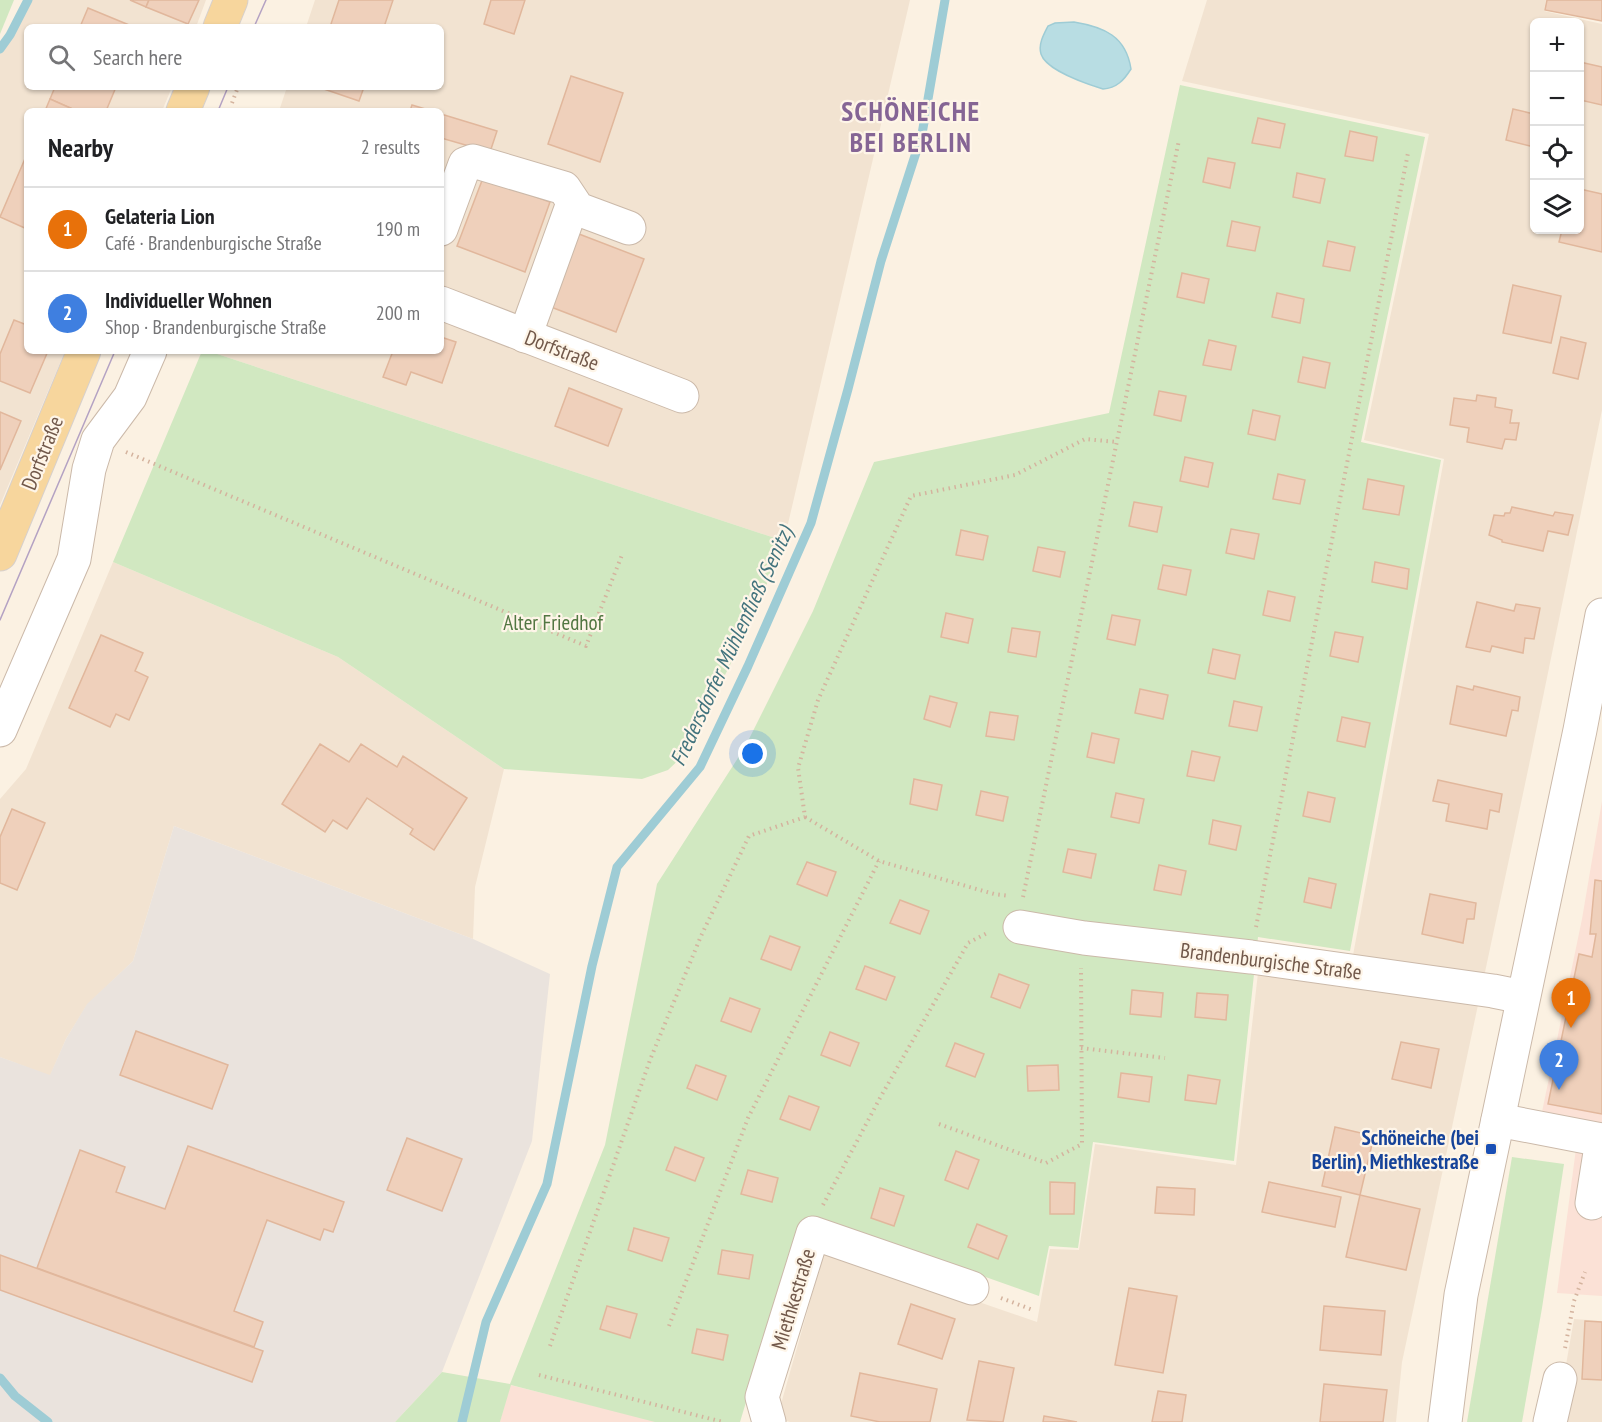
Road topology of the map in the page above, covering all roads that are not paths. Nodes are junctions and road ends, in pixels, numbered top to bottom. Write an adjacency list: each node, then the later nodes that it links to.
1 (231, 0): 2 (main road)
2 (221, 24)
3 (192, 90): 4 (main road)
4 (184, 108)
5 (573, 204): 6 (street); 7 (street); 9 (street)
6 (444, 221)
7 (629, 228)
8 (444, 304): 9 (street, Dorfstraße)
9 (525, 336): 12 (street, Dorfstraße)
10 (83, 354): 13 (main road, Dorfstraße)
11 (149, 354): 14 (street)
12 (682, 396)
13 (55, 421): 14 (street); 15 (main road, Dorfstraße)
14 (98, 440): 17 (street)
15 (0, 554)
16 (1602, 615): 19 (street)
17 (0, 730)
18 (1021, 912): 19 (street, Brandenburgische Straße)
19 (1522, 996): 20 (street)
20 (1498, 1120): 21 (street); 26 (street)
21 (1602, 1140): 22 (street)
22 (1592, 1203)
23 (972, 1288): 25 (street, Miethkestraße)
24 (1560, 1378): 27 (street)
25 (769, 1422)
26 (1445, 1422)
27 (1550, 1422)

